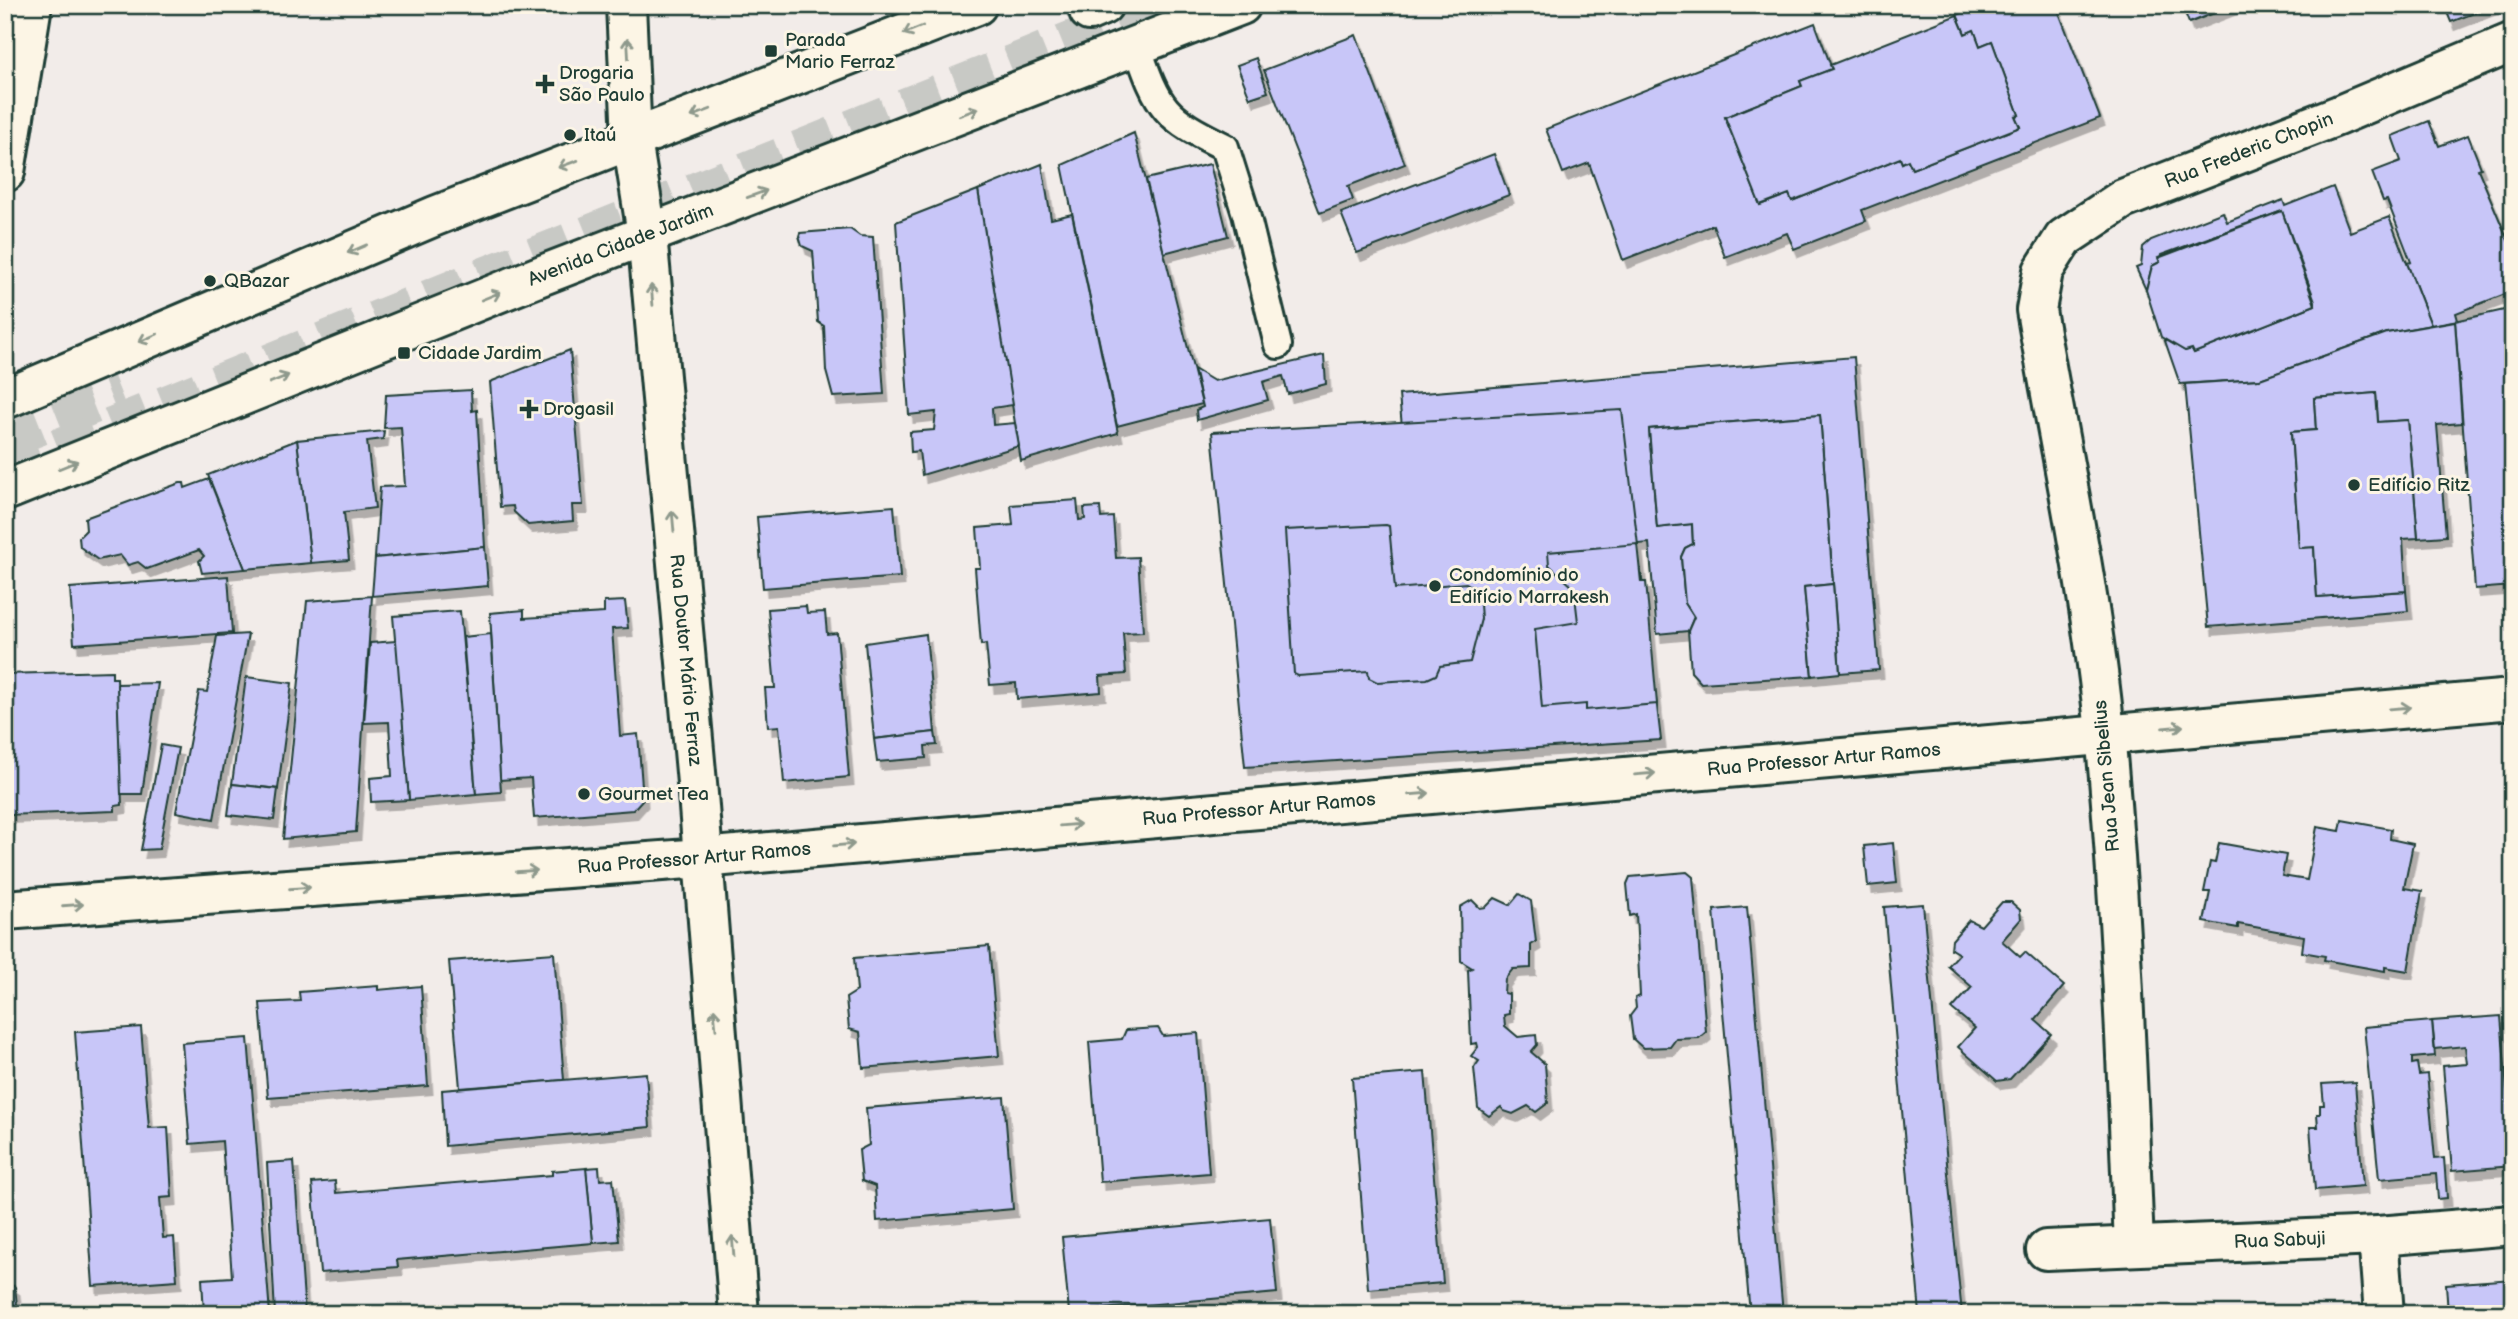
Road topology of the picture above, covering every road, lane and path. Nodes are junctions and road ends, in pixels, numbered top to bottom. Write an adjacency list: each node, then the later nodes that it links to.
1 (32, 5): 7 (main road)
2 (626, 5): 8 (main road, Rua Doutor Mário Ferraz, one-way to 2)
3 (976, 5): 8 (main road, one-way to 8)
4 (1241, 5): 6 (main road, Avenida Cidade Jardim)
5 (2513, 42): 11 (main road, Rua Frederic Chopin)
6 (1137, 46): 10 (main road, Avenida Cidade Jardim, one-way to 6); 12 (lane)
7 (11, 112): 9 (main road)
8 (632, 140): 10 (main road, Rua Doutor Mário Ferraz); 13 (main road, one-way to 13)
9 (5, 172)
10 (647, 234): 14 (main road, Avenida Cidade Jardim, one-way to 10); 17 (main road, Rua Doutor Mário Ferraz, one-way to 10)
11 (2036, 310): 16 (main road, Rua Jean Sibelius)
12 (1278, 345)
13 (5, 399)
14 (5, 491)
15 (2513, 699): 16 (main road, Rua Professor Artur Ramos, one-way to 15)
16 (2105, 733): 17 (main road, Rua Professor Artur Ramos, one-way to 16); 21 (main road, Rua Jean Sibelius)
17 (702, 858): 18 (main road, Rua Professor Artur Ramos, one-way to 17); 23 (main road, Rua Doutor Mário Ferraz, one-way to 17)
18 (5, 910)
19 (2513, 1225): 20 (main road, Rua Sabuji)
20 (2378, 1236): 21 (main road, Rua Sabuji); 24 (main road)
21 (2134, 1246): 22 (main road, Rua Sabuji)
22 (2046, 1250)
23 (738, 1314)
24 (2384, 1314)

